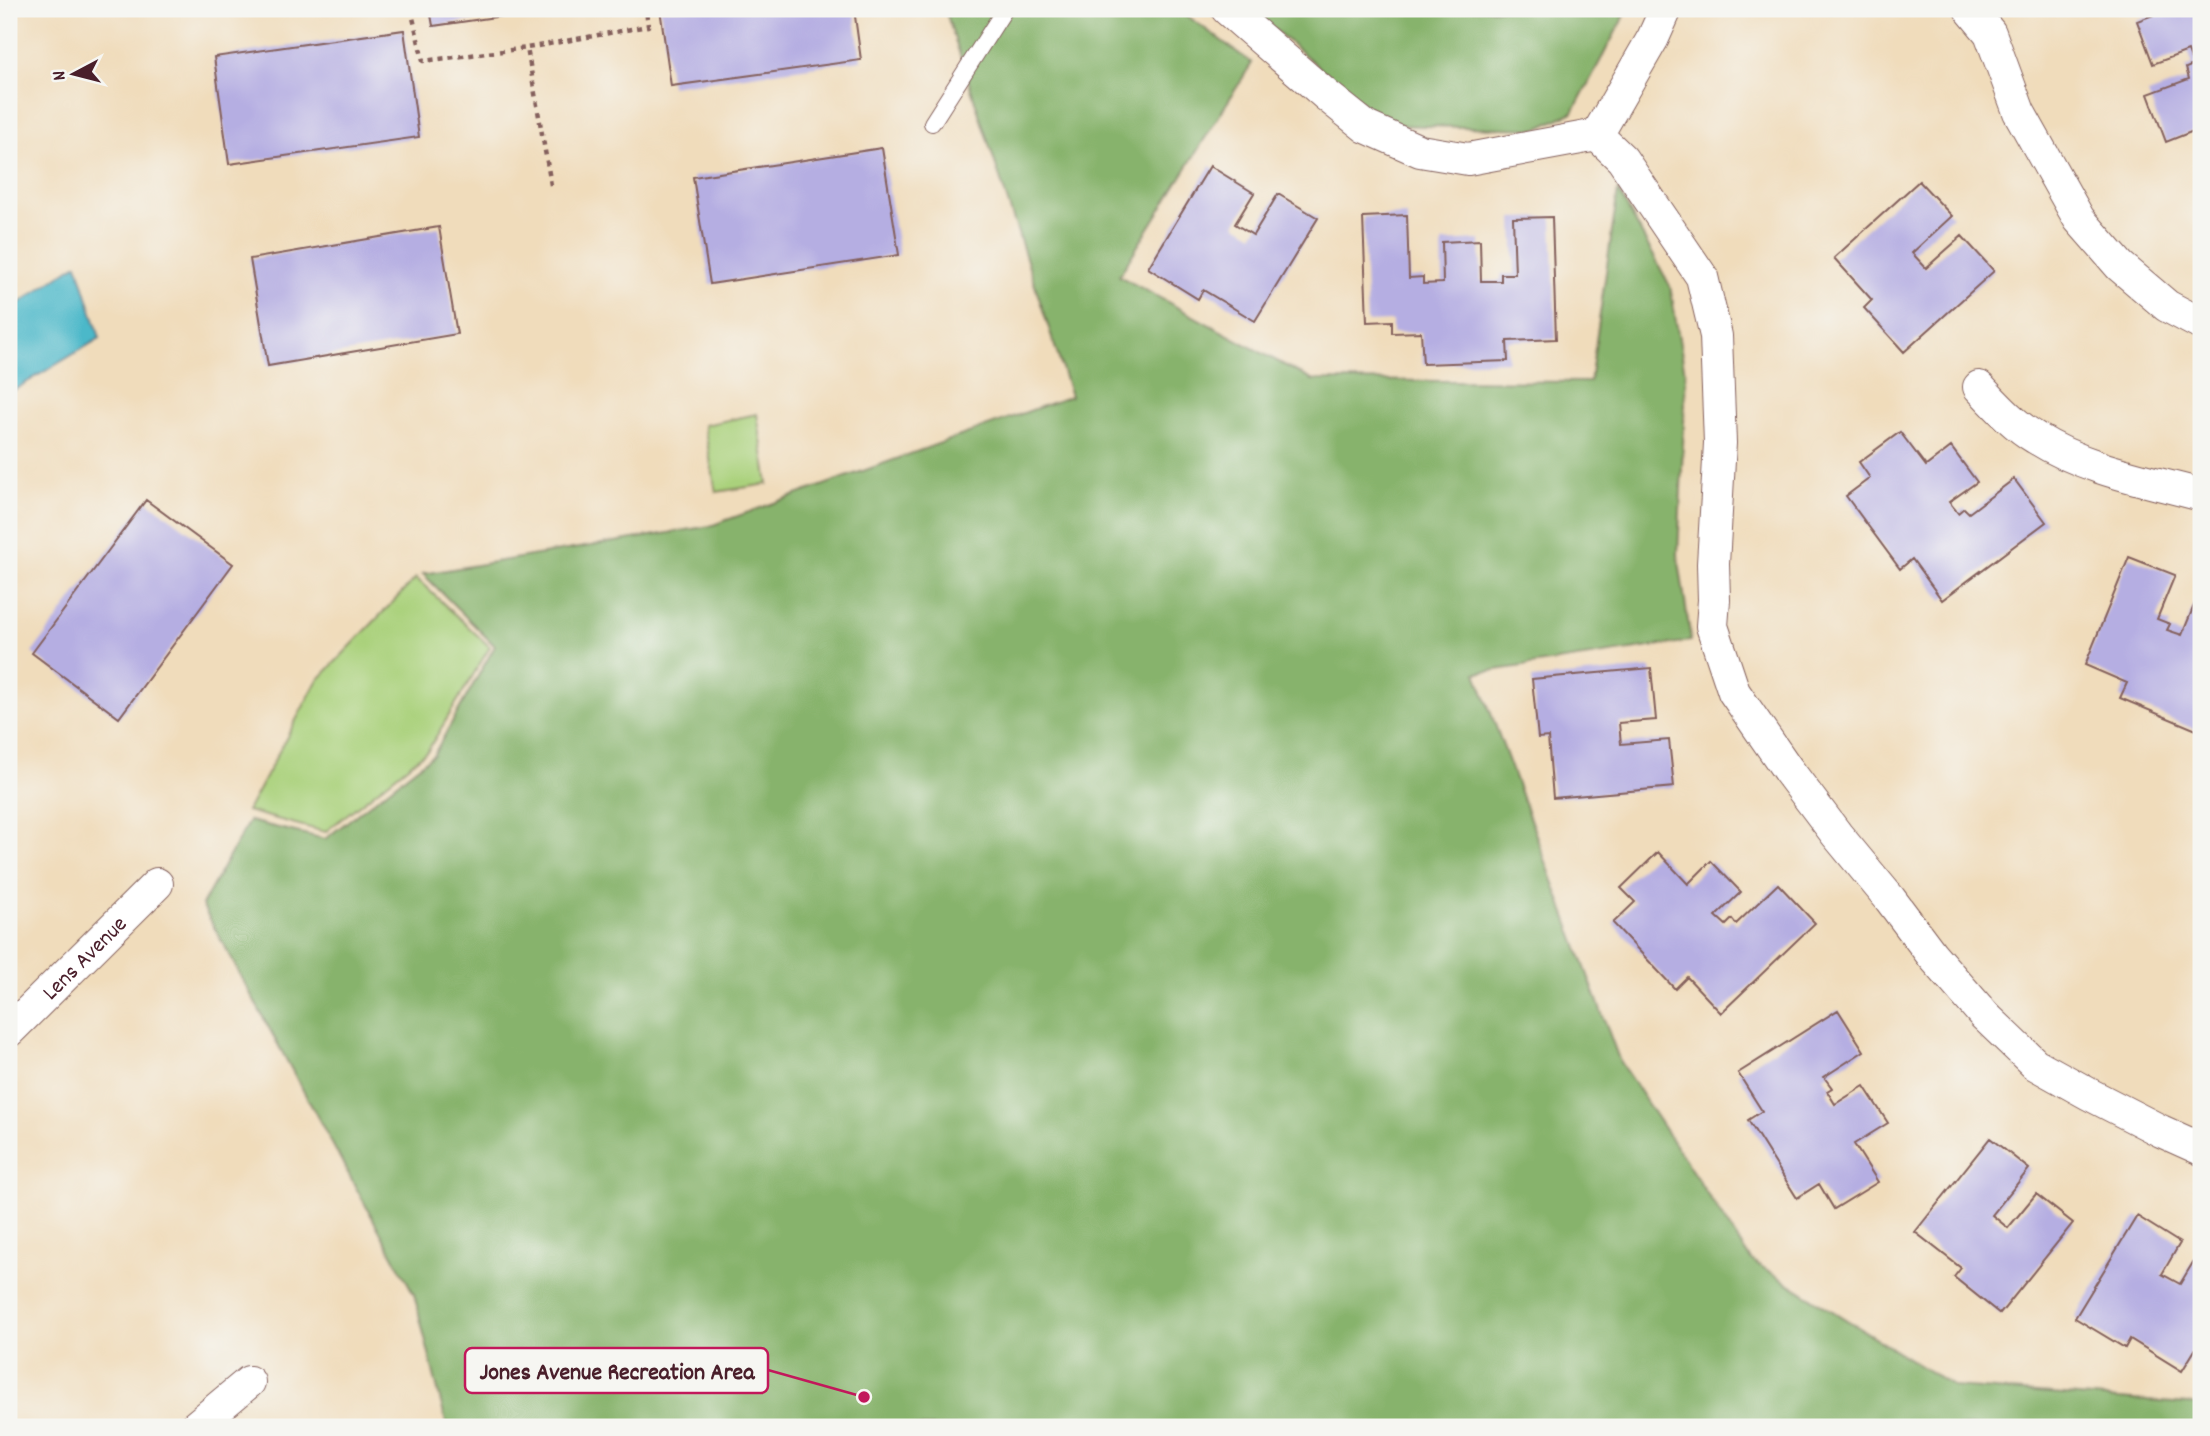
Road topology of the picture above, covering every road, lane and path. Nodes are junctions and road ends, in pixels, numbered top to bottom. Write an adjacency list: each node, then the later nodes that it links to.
1 (411, 9): 7 (path)
2 (646, 9): 7 (path)
3 (1005, 9): 8 (lane)
4 (1227, 9): 9 (street)
5 (1666, 9): 9 (street)
6 (1970, 9): 11 (street)
7 (527, 48): 10 (path)
8 (932, 123)
9 (1597, 135): 16 (street)
10 (551, 185)
11 (2201, 324)
12 (1979, 387): 13 (street)
13 (2201, 495)
14 (157, 884): 15 (street, Lens Avenue)
15 (9, 1031)
16 (2201, 1149)
17 (249, 1382): 18 (street)
18 (195, 1427)

